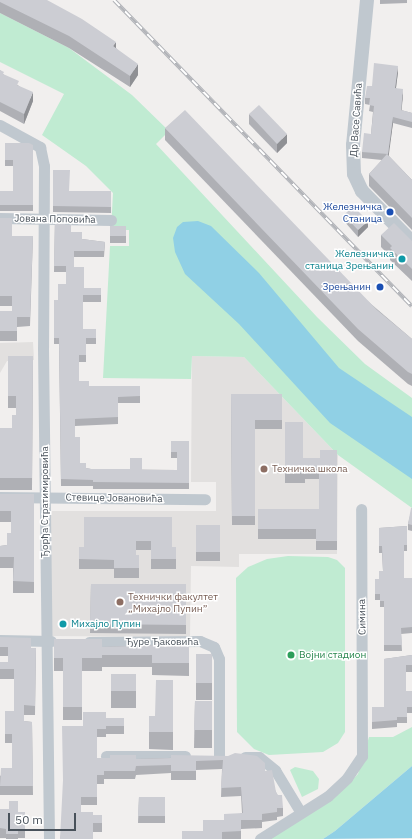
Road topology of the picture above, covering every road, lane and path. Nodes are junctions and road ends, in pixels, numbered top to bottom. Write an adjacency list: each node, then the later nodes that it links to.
1 (367, 0): 6 (street, Др Васе Савића)
2 (0, 125): 4 (street, Ђорђа Стратимировића)
3 (0, 218): 4 (street, Јована Поповића)
4 (44, 218): 5 (street, Јована Поповића); 8 (street, Ђорђа Стратимировића)
5 (111, 220)
6 (412, 242)
7 (0, 497): 8 (street, Стевице Јовановића)
8 (45, 498): 9 (street, Стевице Јовановића); 12 (street, Ђорђа Стратимировића)
9 (205, 499)
10 (361, 509): 17 (street, Симина)
11 (0, 640): 12 (street)
12 (45, 641): 13 (street); 18 (street, Ђорђа Стратимировића)
13 (61, 642)
14 (79, 642): 15 (street, Ђуре Ђаковића)
15 (106, 756)
16 (240, 757): 17 (street)
17 (301, 813): 19 (street)
18 (49, 839)
19 (260, 839)

